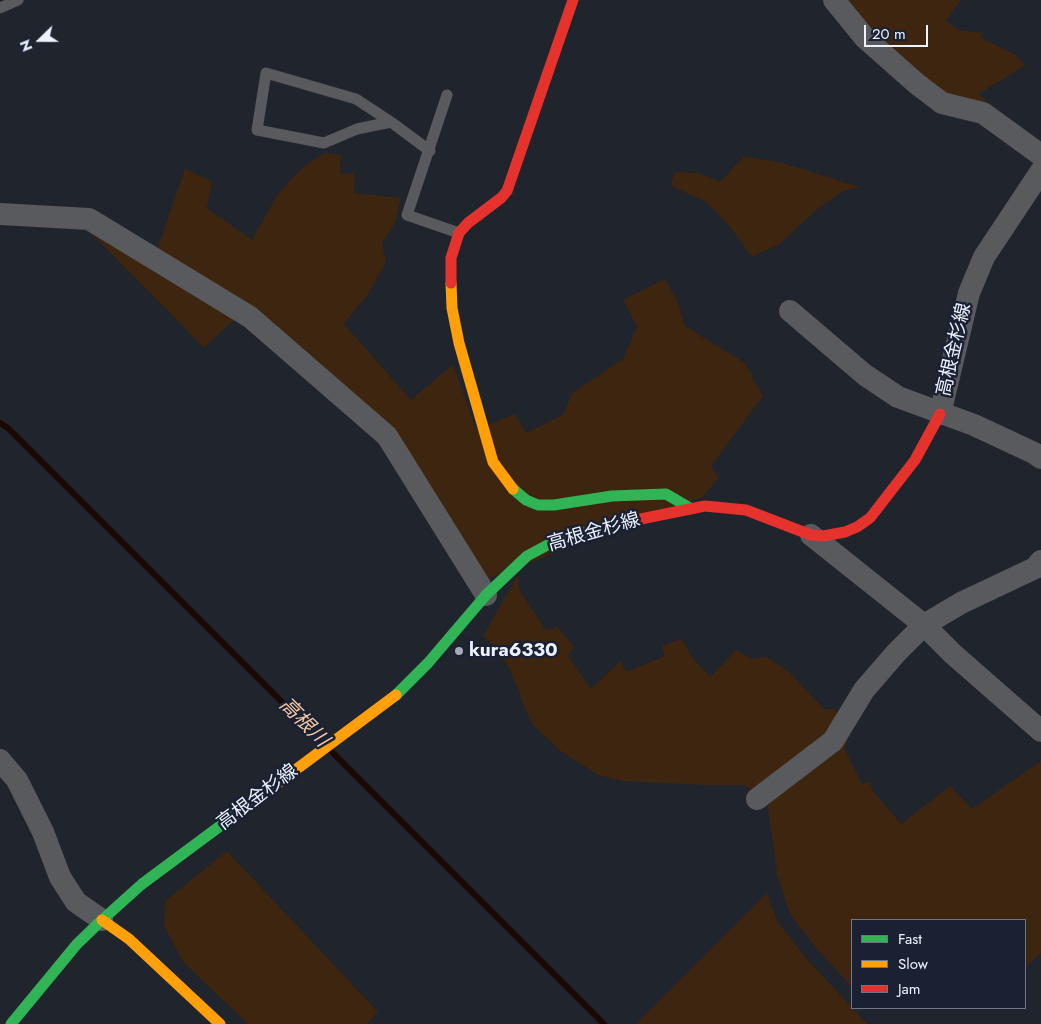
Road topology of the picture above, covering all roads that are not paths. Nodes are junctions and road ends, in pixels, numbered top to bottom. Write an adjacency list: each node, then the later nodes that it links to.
1 (18, 0): 4 (lane)
2 (573, 0): 11 (street)
3 (834, 0): 8 (street)
4 (0, 8)
5 (447, 95): 7 (lane)
6 (391, 122): 6 (lane); 7 (lane)
7 (430, 150): 11 (lane)
8 (1041, 154)
9 (1041, 171): 13 (street, 高根金杉線)
10 (0, 214): 18 (street)
11 (459, 233): 15 (street)
12 (790, 311): 13 (street)
13 (940, 414): 14 (street); 16 (street, 高根金杉線)
14 (1041, 458)
15 (690, 508): 16 (street, 高根金杉線); 18 (street, 高根金杉線)
16 (810, 535): 19 (street)
17 (1041, 561): 19 (street)
18 (486, 596): 23 (street, 高根金杉線)
19 (924, 625): 20 (street); 22 (street)
20 (1041, 731)
21 (0, 760): 23 (street)
22 (757, 799)
23 (102, 920): 24 (street, 高根金杉線); 25 (street)
24 (11, 1024)
25 (220, 1024)

